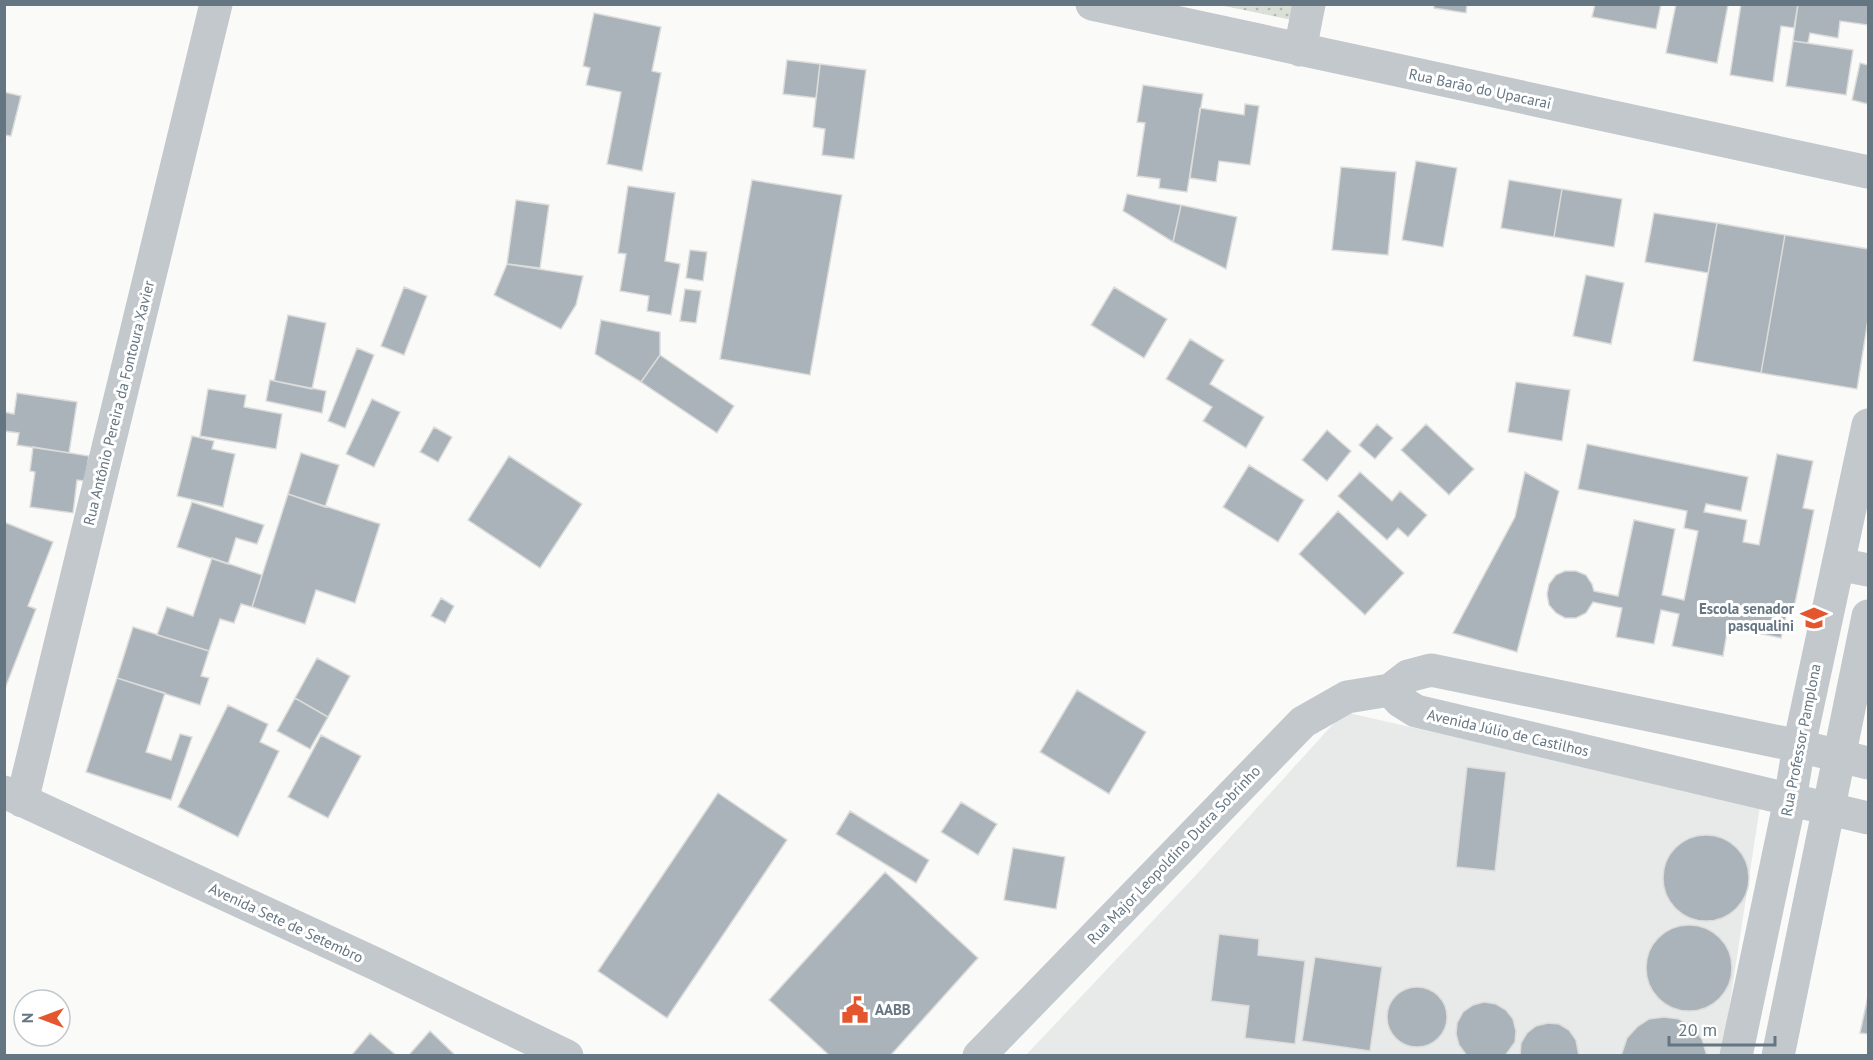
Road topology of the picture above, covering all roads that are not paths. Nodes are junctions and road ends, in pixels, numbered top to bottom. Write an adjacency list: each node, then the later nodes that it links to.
1 (216, 4): 12 (street, Rua Antônio Pereira da Fontoura Xavier)
2 (1092, 4): 4 (street, Rua Barão do Upacarai)
3 (1309, 4): 4 (street)
4 (1300, 50): 5 (street, Rua Barão do Upacarai)
5 (1869, 172)
6 (1869, 424): 7 (street, Rua Professor Pamplona)
7 (1853, 567): 10 (street, Rua Professor Pamplona)
8 (1869, 616): 11 (street)
9 (1390, 690): 10 (street); 13 (street, Avenida Júlio de Castilhos); 17 (street, Rua Major Leopoldino Dutra Sobrinho)
10 (1799, 746): 11 (street); 13 (street, Rua Professor Pamplona)
11 (1854, 760): 14 (street)
12 (14, 796): 16 (street, Avenida Sete de Setembro)
13 (1790, 800): 14 (street, Avenida Júlio de Castilhos); 18 (street, Rua Professor Pamplona)
14 (1829, 809): 15 (street, Avenida Júlio de Castilhos); 19 (street)
15 (1869, 818)
16 (567, 1056)
17 (979, 1056)
18 (1736, 1056)
19 (1778, 1056)

